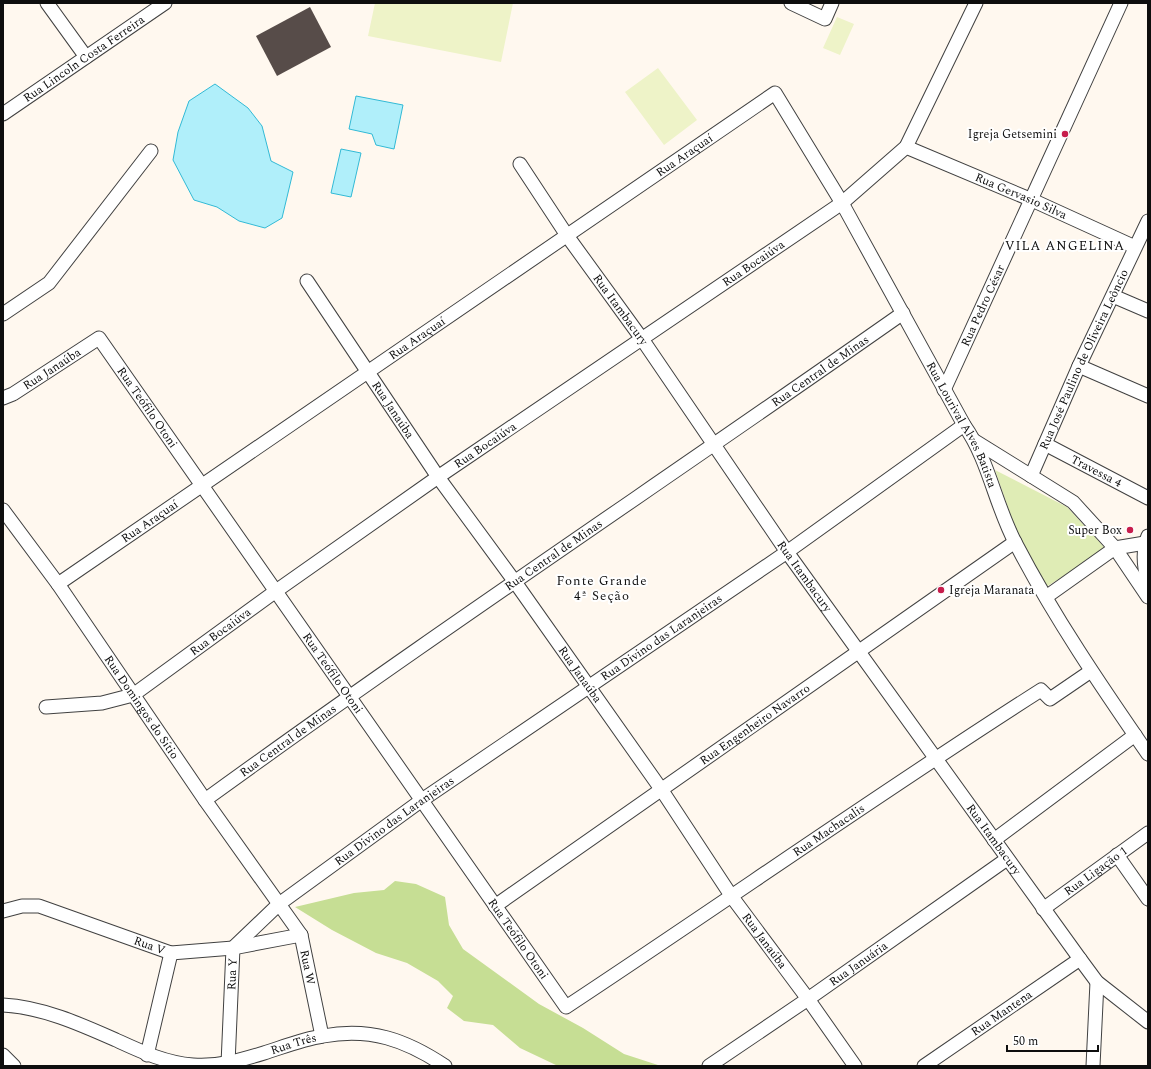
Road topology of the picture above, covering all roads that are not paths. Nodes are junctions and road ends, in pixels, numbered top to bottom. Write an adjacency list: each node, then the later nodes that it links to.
1 (47, 3): 7 (street)
2 (165, 3): 7 (street, Rua Lincoln Costa Ferreira)
3 (790, 3): 4 (street)
4 (832, 3)
5 (976, 3): 10 (street)
6 (1121, 3): 13 (street, Rua Pedro César)
7 (86, 57): 9 (street, Rua Lincoln Costa Ferreira)
8 (775, 93): 14 (street, Rua Lourival Alves Batista); 16 (street, Rua Araçuaí)
9 (3, 114)
10 (906, 147): 13 (street, Rua Gervasio Silva); 14 (street, Rua Bocaiúva)
11 (151, 151): 22 (street)
12 (520, 164): 16 (street, Rua Itambacury)
13 (1032, 200): 17 (street, Rua Gervasio Silva); 27 (street, Rua Pedro César)
14 (842, 203): 21 (street, Rua Lourival Alves Batista); 24 (street, Rua Bocaiúva)
15 (1148, 221): 17 (street, Rua José Paulino de Oliveira Leôncio)
16 (568, 237): 24 (street, Rua Itambacury); 26 (street, Rua Araçuaí)
17 (1135, 247): 19 (street, Rua José Paulino de Oliveira Leôncio)
18 (307, 281): 26 (street, Rua Janaúba)
19 (1113, 296): 20 (street); 25 (street, Rua José Paulino de Oliveira Leôncio)
20 (1148, 311)
21 (903, 313): 27 (street, Rua Lourival Alves Batista); 33 (street, Rua Central de Minas)
22 (3, 314)
23 (99, 338): 29 (street, Rua Janaúba); 36 (street, Rua Teófilo Otoni)
24 (642, 339): 33 (street, Rua Itambacury); 35 (street, Rua Bocaiúva)
25 (1079, 366): 28 (street); 32 (street, Rua José Paulino de Oliveira Leôncio)
26 (368, 372): 35 (street, Rua Janaúba); 36 (street, Rua Araçuaí)
27 (944, 390): 30 (street, Rua Lourival Alves Batista)
28 (1148, 396)
29 (3, 398)
30 (964, 425): 31 (street, Rua Lourival Alves Batista); 42 (street, Rua Divino das Laranjeiras)
31 (975, 441): 34 (street); 40 (street, Rua Lourival Alves Batista)
32 (1045, 444): 34 (street, Rua José Paulino de Oliveira Leôncio); 37 (street, Travessa 4)
33 (715, 445): 42 (street, Rua Itambacury); 43 (street, Rua Central de Minas)
34 (1031, 476): 41 (street)
35 (438, 477): 43 (street, Rua Janaúba); 46 (street, Rua Bocaiúva)
36 (203, 486): 45 (street, Rua Araçuaí); 46 (street, Rua Teófilo Otoni)
37 (1148, 498)
38 (3, 510): 45 (street, Rua Domingos do Sítio)
39 (1147, 539): 41 (street); 44 (street)
40 (1015, 542): 47 (street, Rua Lourival Alves Batista); 49 (street, Rua Engenheiro Navarro)
41 (1115, 548): 47 (street); 48 (street)
42 (787, 552): 49 (street, Rua Itambacury); 51 (street, Rua Divino das Laranjeiras)
43 (515, 582): 51 (street, Rua Janaúba); 53 (street, Rua Central de Minas)
44 (1148, 583)
45 (58, 584): 52 (street, Rua Domingos do Sítio)
46 (276, 591): 52 (street, Rua Bocaiúva); 53 (street, Rua Teófilo Otoni)
47 (1046, 597): 50 (street, Rua Lourival Alves Batista)
48 (1148, 597)
49 (859, 652): 57 (street, Rua Itambacury); 58 (street, Rua Engenheiro Navarro)
50 (1091, 671): 55 (street, Rua Lourival Alves Batista); 57 (street, Rua Machacalis)
51 (588, 687): 58 (street, Rua Janaúba); 60 (street, Rua Divino das Laranjeiras)
52 (133, 695): 54 (street); 59 (street, Rua Domingos do Sítio)
53 (349, 696): 59 (street, Rua Central de Minas); 60 (street, Rua Teófilo Otoni)
54 (46, 707)
55 (1135, 735): 56 (street, Rua Lourival Alves Batista); 62 (street)
56 (1148, 754)
57 (935, 758): 62 (street, Rua Itambacury); 65 (street, Rua Machacalis)
58 (662, 789): 65 (street, Rua Janaúba); 68 (street, Rua Engenheiro Navarro)
59 (205, 800): 67 (street, Rua Domingos do Sítio)
60 (422, 800): 67 (street, Rua Divino das Laranjeiras); 68 (street, Rua Teófilo Otoni)
61 (1148, 833): 63 (street, Rua Ligação 1)
62 (994, 840): 64 (street, Rua Itambacury)
63 (1117, 855): 66 (street); 69 (street, Rua Ligação 1)
64 (1007, 858): 69 (street, Rua Itambacury); 76 (street, Rua Januária)
65 (732, 897): 76 (street, Rua Janaúba); 78 (street, Rua Machacalis)
66 (1148, 898)
67 (279, 904): 71 (street, Rua W); 72 (street, Rua Y)
68 (495, 906): 78 (street, Rua Teófilo Otoni)
69 (1043, 909): 74 (street, Rua Itambacury)
70 (3, 912): 73 (street, Rua V)
71 (300, 935): 72 (street, Rua V); 80 (street, Rua W)
72 (233, 948): 73 (street, Rua V); 83 (street, Rua Y)
73 (171, 953): 82 (street)
74 (1080, 960): 75 (street, Rua Itambacury); 88 (street, Rua Mantena)
75 (1098, 982): 79 (street, Rua Itambacury); 89 (street)
76 (808, 999): 86 (street, Rua Januária); 87 (street, Rua Janaúba)
77 (3, 1005): 82 (street, Rua Três)
78 (566, 1007)
79 (1148, 1022)
80 (322, 1036): 83 (street, Rua Três); 85 (street, Rua Três)
81 (3, 1055): 84 (street)
82 (147, 1055): 83 (street, Rua Três)
83 (228, 1064)
84 (14, 1066)
85 (445, 1066)
86 (709, 1066)
87 (855, 1066)
88 (924, 1066)
89 (1093, 1066)

